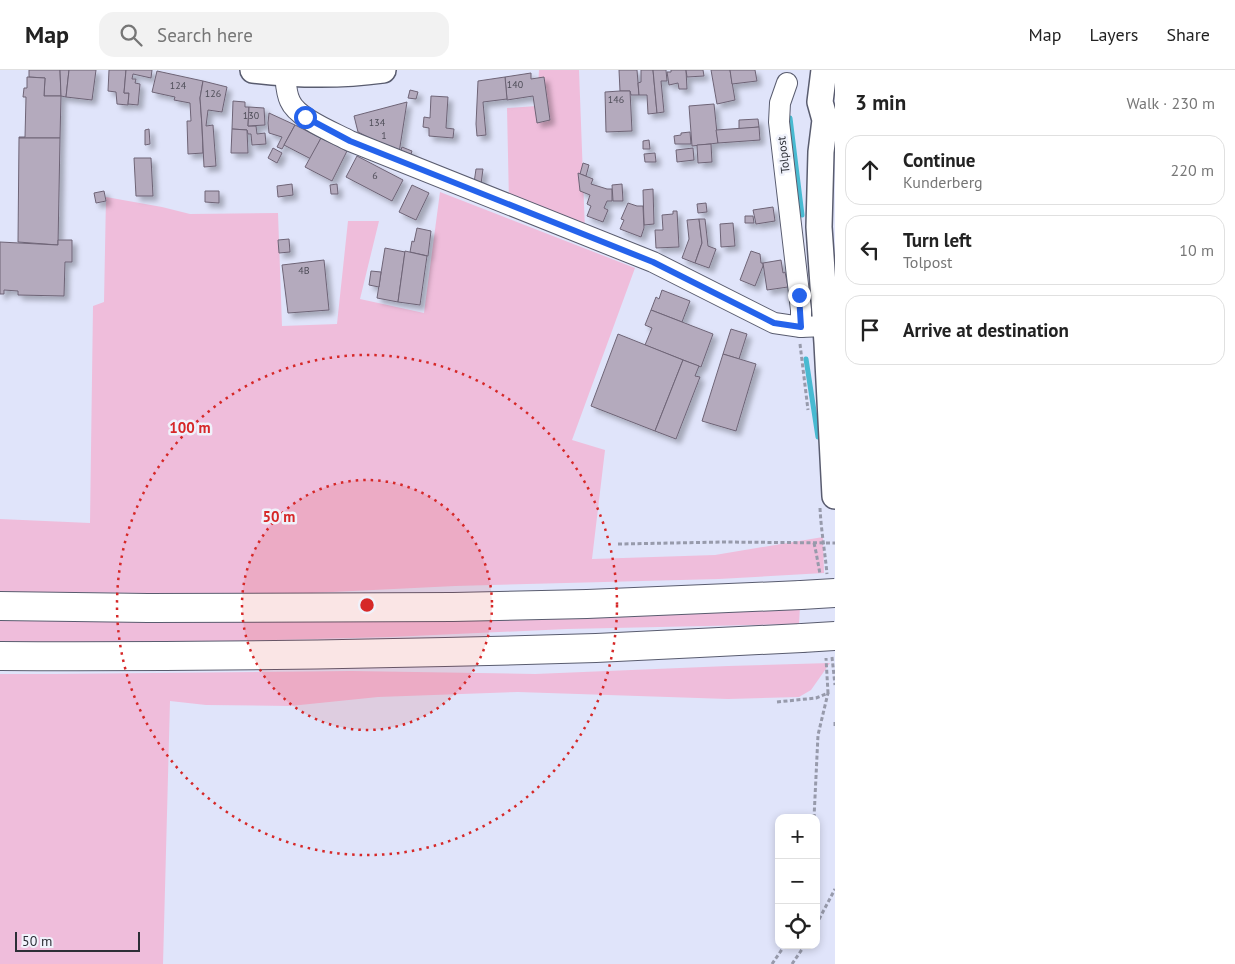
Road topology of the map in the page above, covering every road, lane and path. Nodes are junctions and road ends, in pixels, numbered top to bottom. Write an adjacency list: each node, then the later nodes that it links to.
1 (253, 70): 4 (main road)
2 (383, 70): 4 (main road)
3 (824, 70): 6 (main road)
4 (285, 74): 10 (street)
5 (786, 83): 8 (street, Tolpost)
6 (830, 111): 7 (main road)
7 (819, 227): 8 (street); 9 (main road)
8 (792, 228): 10 (street, Tolpost)
9 (825, 326): 10 (street); 11 (main road)
10 (801, 327)
11 (835, 496)
12 (835, 543): 13 (path)
13 (618, 544)
14 (835, 593): 15 (highway, bridge)
15 (0, 606)
16 (835, 636): 17 (highway, bridge)
17 (0, 656)
18 (828, 693): 21 (path)
19 (835, 722): 20 (path)
20 (835, 727)
21 (814, 814)
22 (835, 889): 23 (path)
23 (820, 917)
24 (781, 949): 26 (path)
25 (801, 949): 27 (path)
26 (772, 964)
27 (792, 964)

